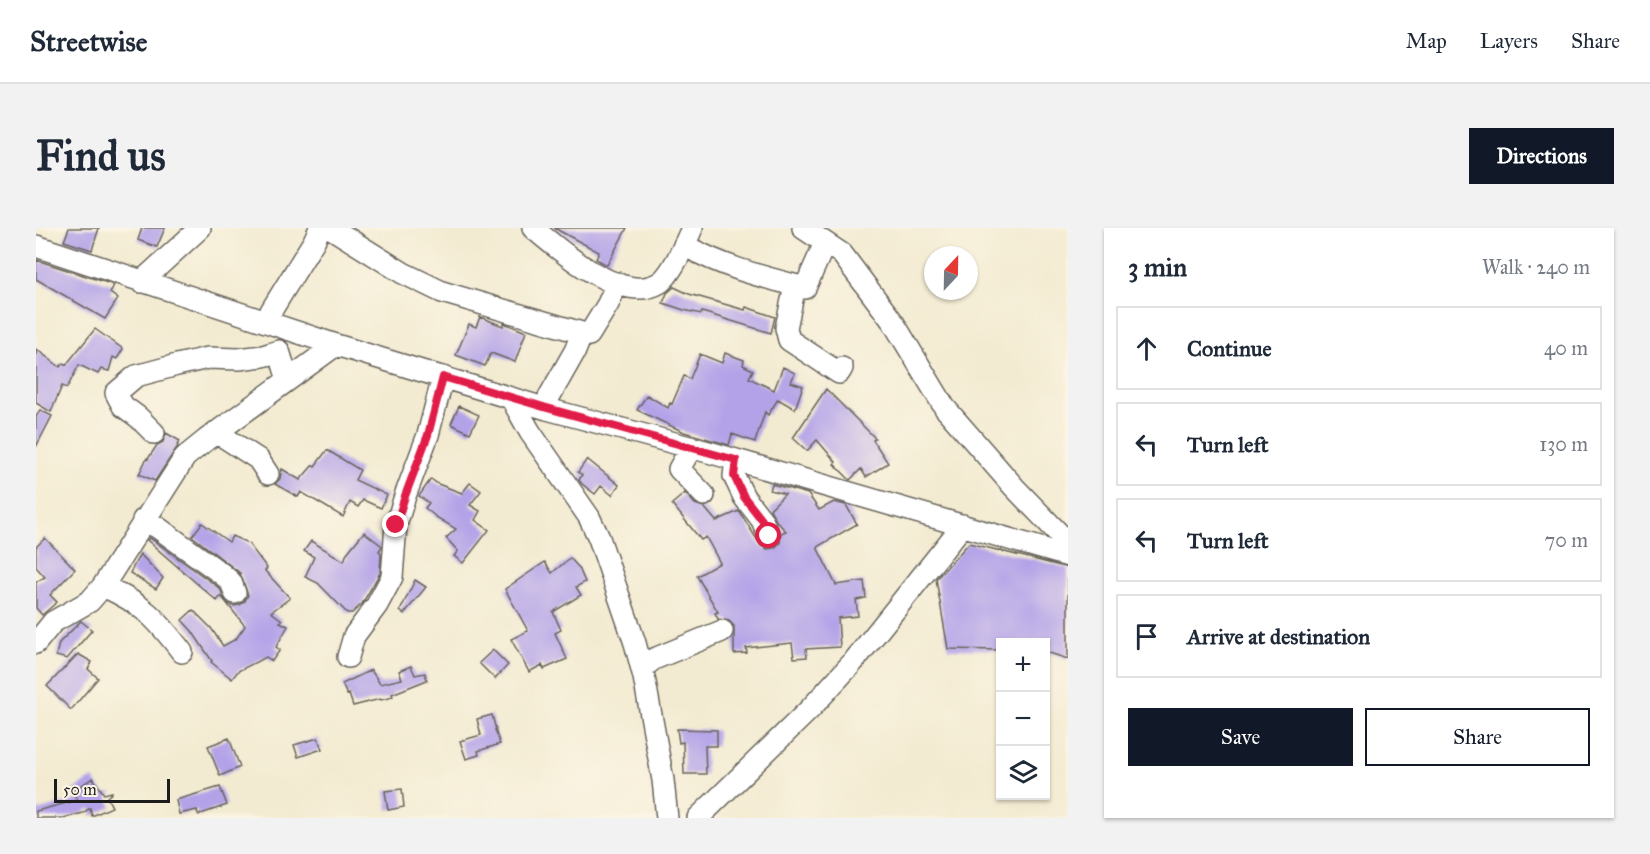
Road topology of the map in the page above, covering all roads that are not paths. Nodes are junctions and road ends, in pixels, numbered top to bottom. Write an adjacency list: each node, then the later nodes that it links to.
1 (200, 228): 9 (street)
2 (320, 228): 12 (street)
3 (332, 228): 13 (street)
4 (533, 228): 10 (street)
5 (803, 228): 7 (street)
6 (688, 237): 10 (street); 11 (street)
7 (825, 243): 11 (street); 29 (street)
8 (36, 246): 9 (street)
9 (141, 282): 12 (street)
10 (617, 283): 13 (street)
11 (795, 286): 15 (street)
12 (268, 322): 14 (street)
13 (582, 333): 18 (street)
14 (336, 345): 16 (street); 17 (street)
15 (842, 368)
16 (443, 377): 19 (street); 36 (street)
17 (288, 380): 20 (street); 21 (street)
18 (549, 397)
19 (511, 398): 22 (street); 37 (street)
20 (216, 432): 24 (street); 26 (street)
21 (154, 433)
22 (692, 448): 23 (street); 25 (street)
23 (736, 460): 27 (street); 28 (street)
24 (268, 474)
25 (704, 495)
26 (143, 520): 31 (street); 32 (street)
27 (963, 525): 30 (street); 39 (street)
28 (769, 536)
29 (1068, 543)
30 (1068, 556)
31 (103, 586): 34 (street); 35 (street)
32 (235, 593)
33 (722, 631): 37 (street)
34 (36, 643)
35 (182, 652)
36 (348, 657)
37 (642, 668): 38 (street)
38 (667, 818)
39 (698, 818)

